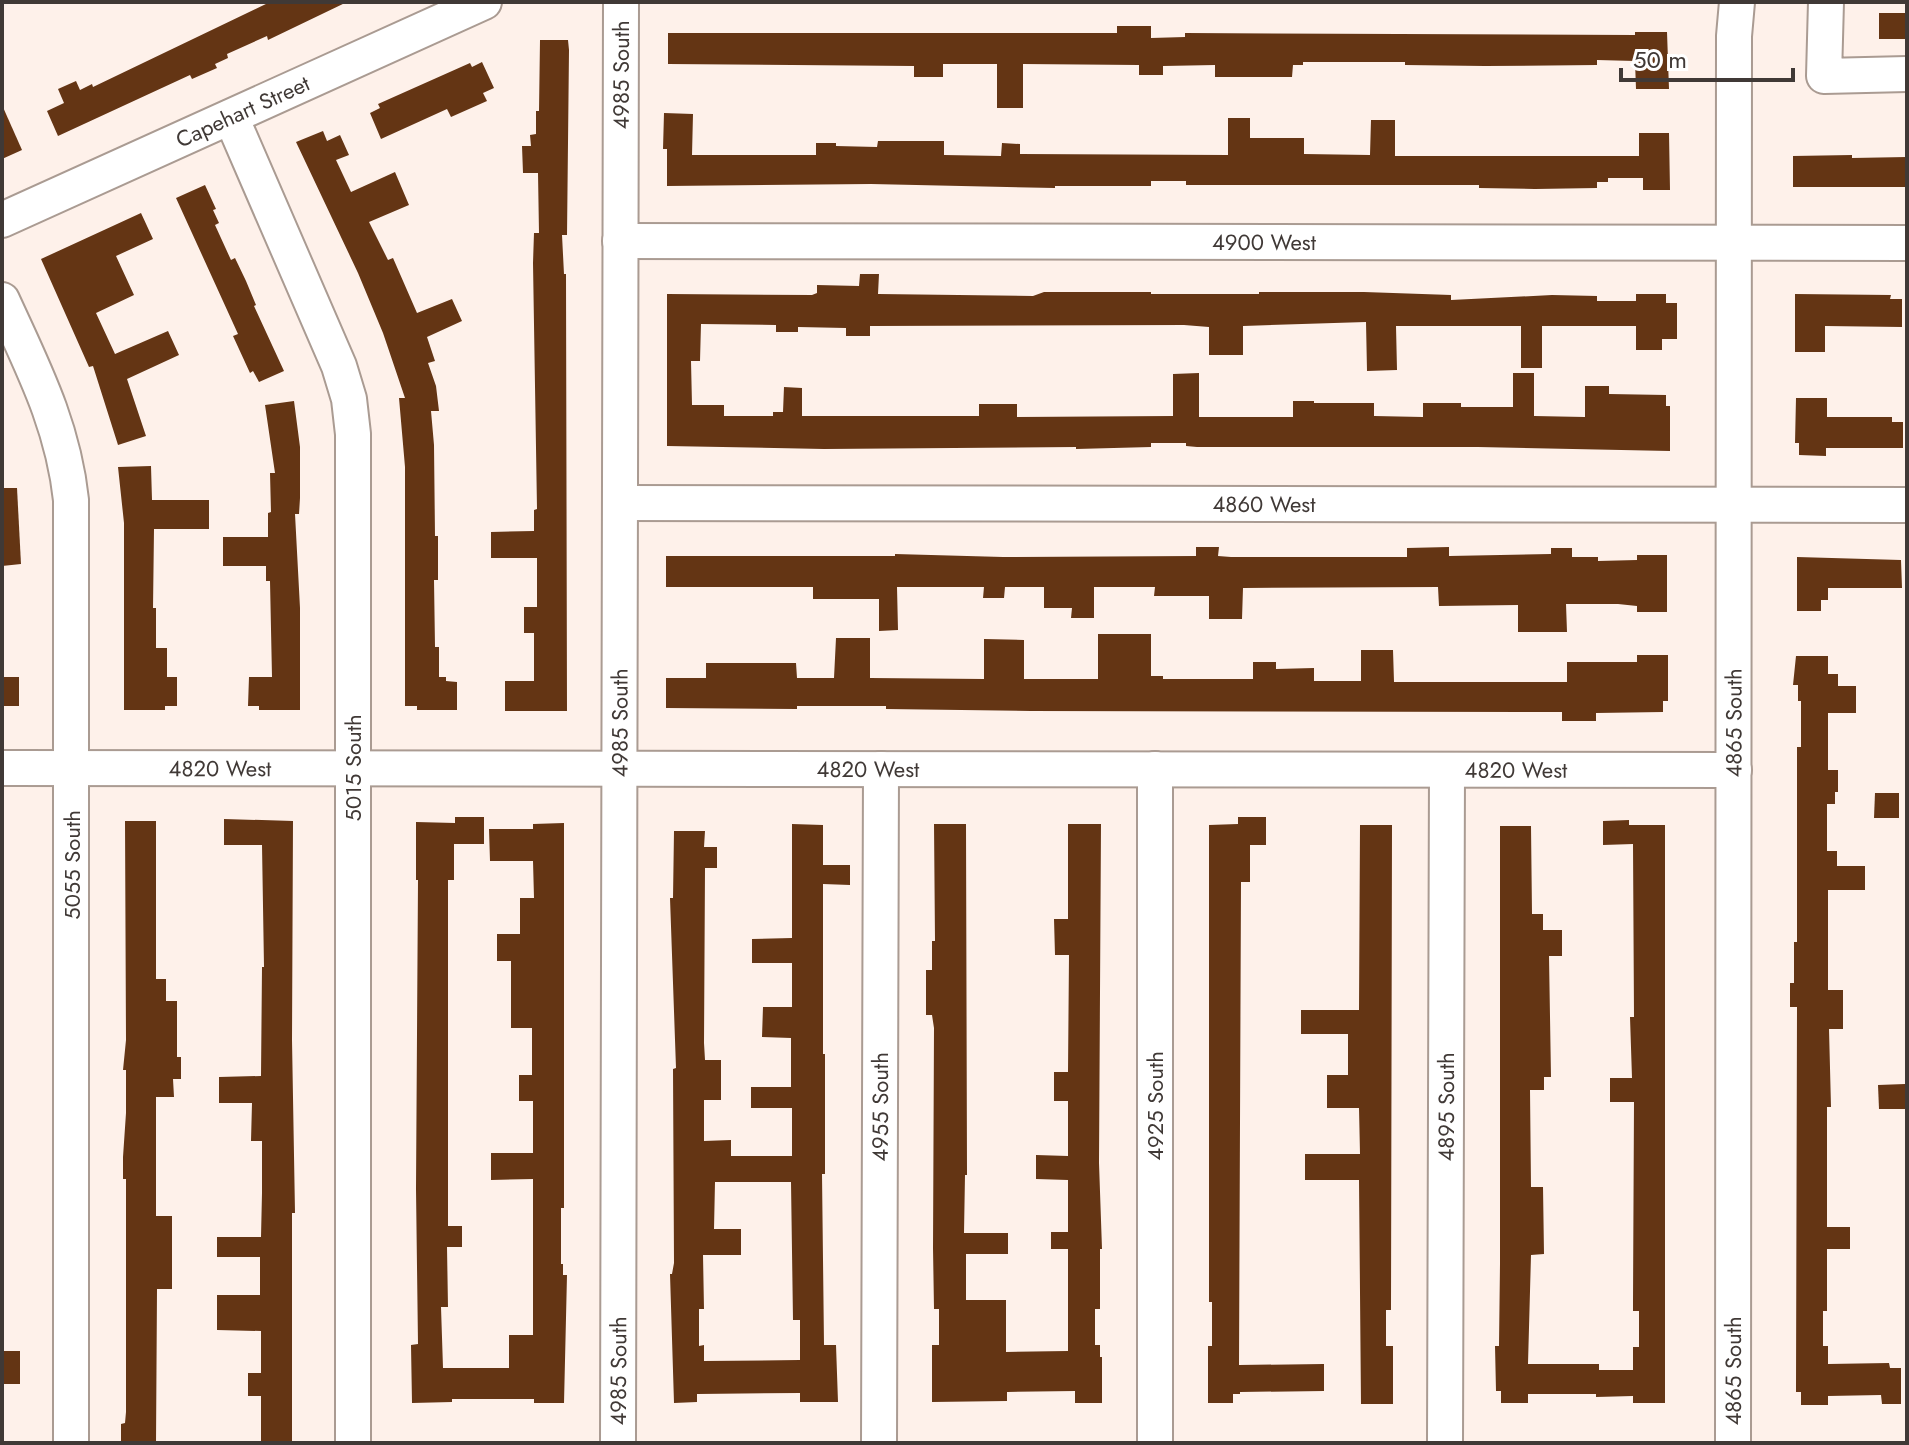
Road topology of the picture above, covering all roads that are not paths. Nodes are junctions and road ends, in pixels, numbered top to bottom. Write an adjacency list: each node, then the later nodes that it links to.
1 (484, 2): 6 (street, Capehart Street)
2 (621, 2): 8 (street, 4985 South)
3 (1737, 2): 9 (street, 4865 South)
4 (1826, 2): 5 (street)
5 (1907, 74)
6 (231, 117): 7 (street, Capehart Street); 17 (street, 5015 South)
7 (2, 220)
8 (620, 241): 9 (street, 4900 West); 12 (street, 4985 South)
9 (1734, 243): 10 (street, 4900 West); 13 (street, 4865 South)
10 (1907, 243)
11 (2, 300): 16 (street, 5055 South)
12 (620, 503): 13 (street, 4860 West); 18 (street, 4985 South)
13 (1734, 505): 14 (street, 4860 West); 22 (street, 4865 South)
14 (1907, 505)
15 (2, 768): 16 (street, 4820 West)
16 (72, 768): 17 (street, 4820 West); 23 (street, 5055 South)
17 (353, 768): 18 (street, 4820 West); 24 (street, 5015 South)
18 (620, 769): 19 (street, 4820 West); 25 (street, 4985 South)
19 (881, 769): 20 (street, 4820 West); 26 (street, 4955 South)
20 (1155, 769): 21 (street, 4820 West); 27 (street, 4925 South)
21 (1447, 770): 22 (street, 4820 West); 28 (street, 4895 South)
22 (1734, 770): 29 (street, 4865 South)
23 (71, 1443)
24 (353, 1443)
25 (618, 1443)
26 (879, 1443)
27 (1155, 1443)
28 (1445, 1443)
29 (1733, 1443)

